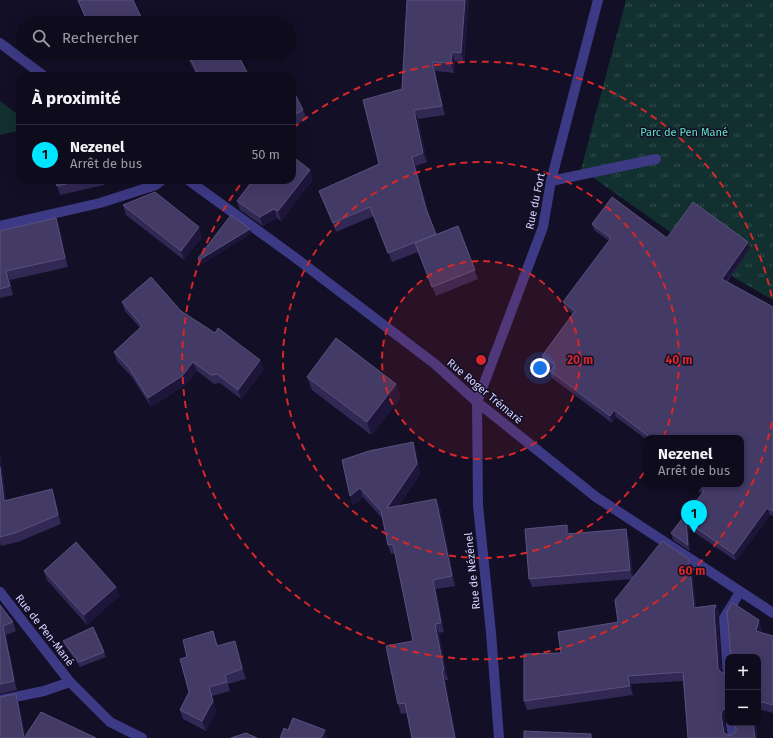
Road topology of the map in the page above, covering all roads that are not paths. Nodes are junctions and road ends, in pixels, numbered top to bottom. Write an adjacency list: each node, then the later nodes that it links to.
1 (598, 0): 7 (street, Rue du Fort)
2 (0, 43): 3 (street)
3 (16, 55)
4 (23, 60): 5 (street)
5 (39, 72)
6 (656, 158): 7 (street)
7 (551, 181): 11 (street, Rue du Fort)
8 (157, 184): 10 (street)
9 (194, 184): 11 (street, Rue Roger Trémaré)
10 (0, 226)
11 (477, 402): 13 (street, Rue Roger Trémaré); 20 (street, Rue de Nézénel)
12 (0, 592): 16 (street, Rue de Pen-Mané)
13 (740, 592): 14 (street, Rue Roger Trémaré); 15 (street)
14 (773, 613)
15 (726, 654)
16 (70, 682): 17 (street); 19 (street, Rue de Pen-Mané)
17 (0, 700)
18 (731, 726): 21 (street)
19 (142, 738)
20 (499, 738)
21 (732, 738)

